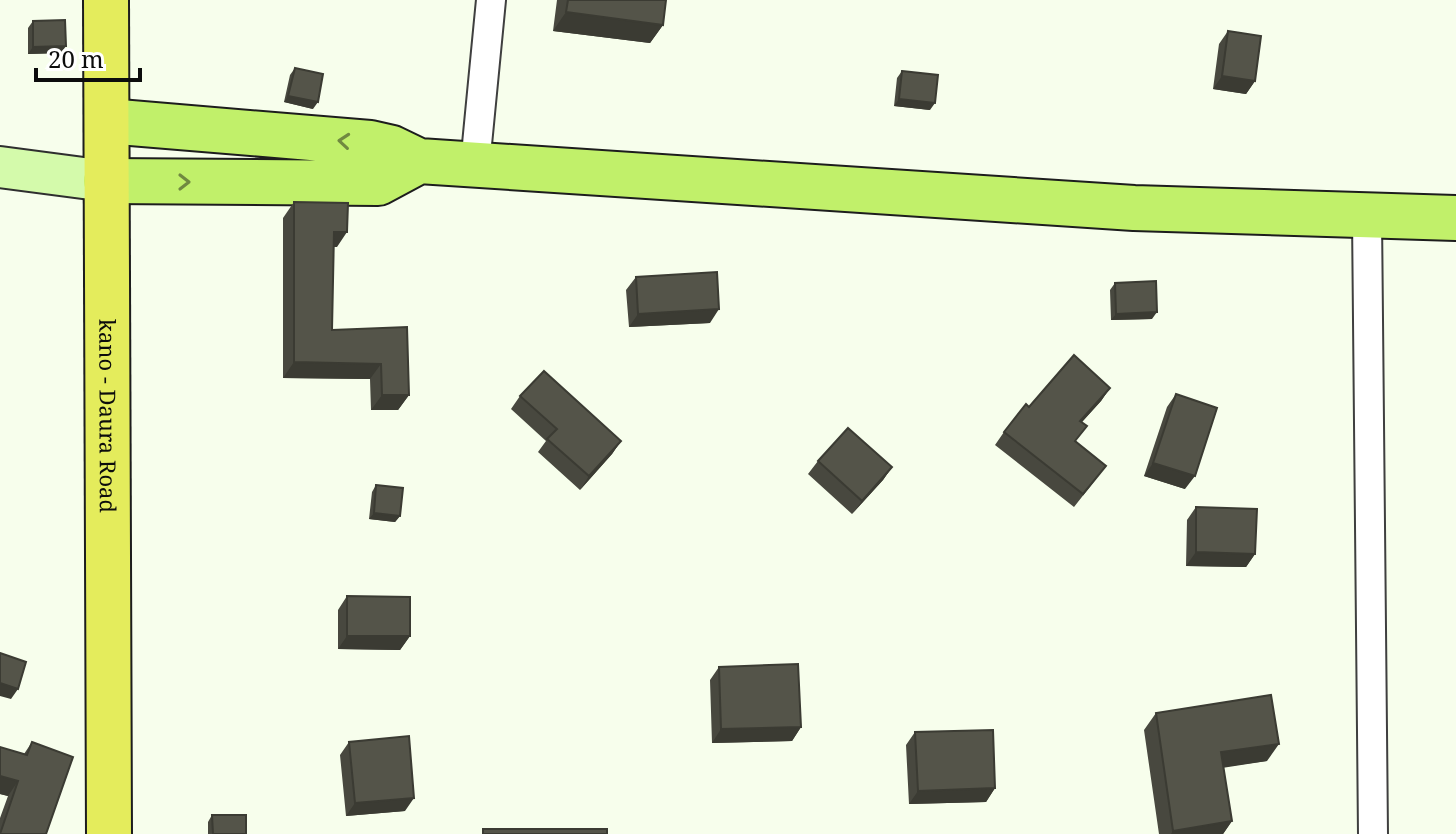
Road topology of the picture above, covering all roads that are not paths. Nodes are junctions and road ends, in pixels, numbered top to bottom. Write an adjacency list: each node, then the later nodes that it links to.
1 (106, 0): 3 (highway, kano - Daura Road)
2 (491, 0): 5 (street)
3 (107, 121): 4 (main road, one-way to 3); 7 (highway, kano - Daura Road)
4 (419, 161): 5 (main road); 7 (main road, one-way to 4)
5 (475, 165): 8 (main road)
6 (0, 167): 7 (street)
7 (106, 181): 10 (highway, kano - Daura Road)
8 (1367, 217): 9 (main road); 11 (street)
9 (1456, 218)
10 (109, 834)
11 (1373, 834)

